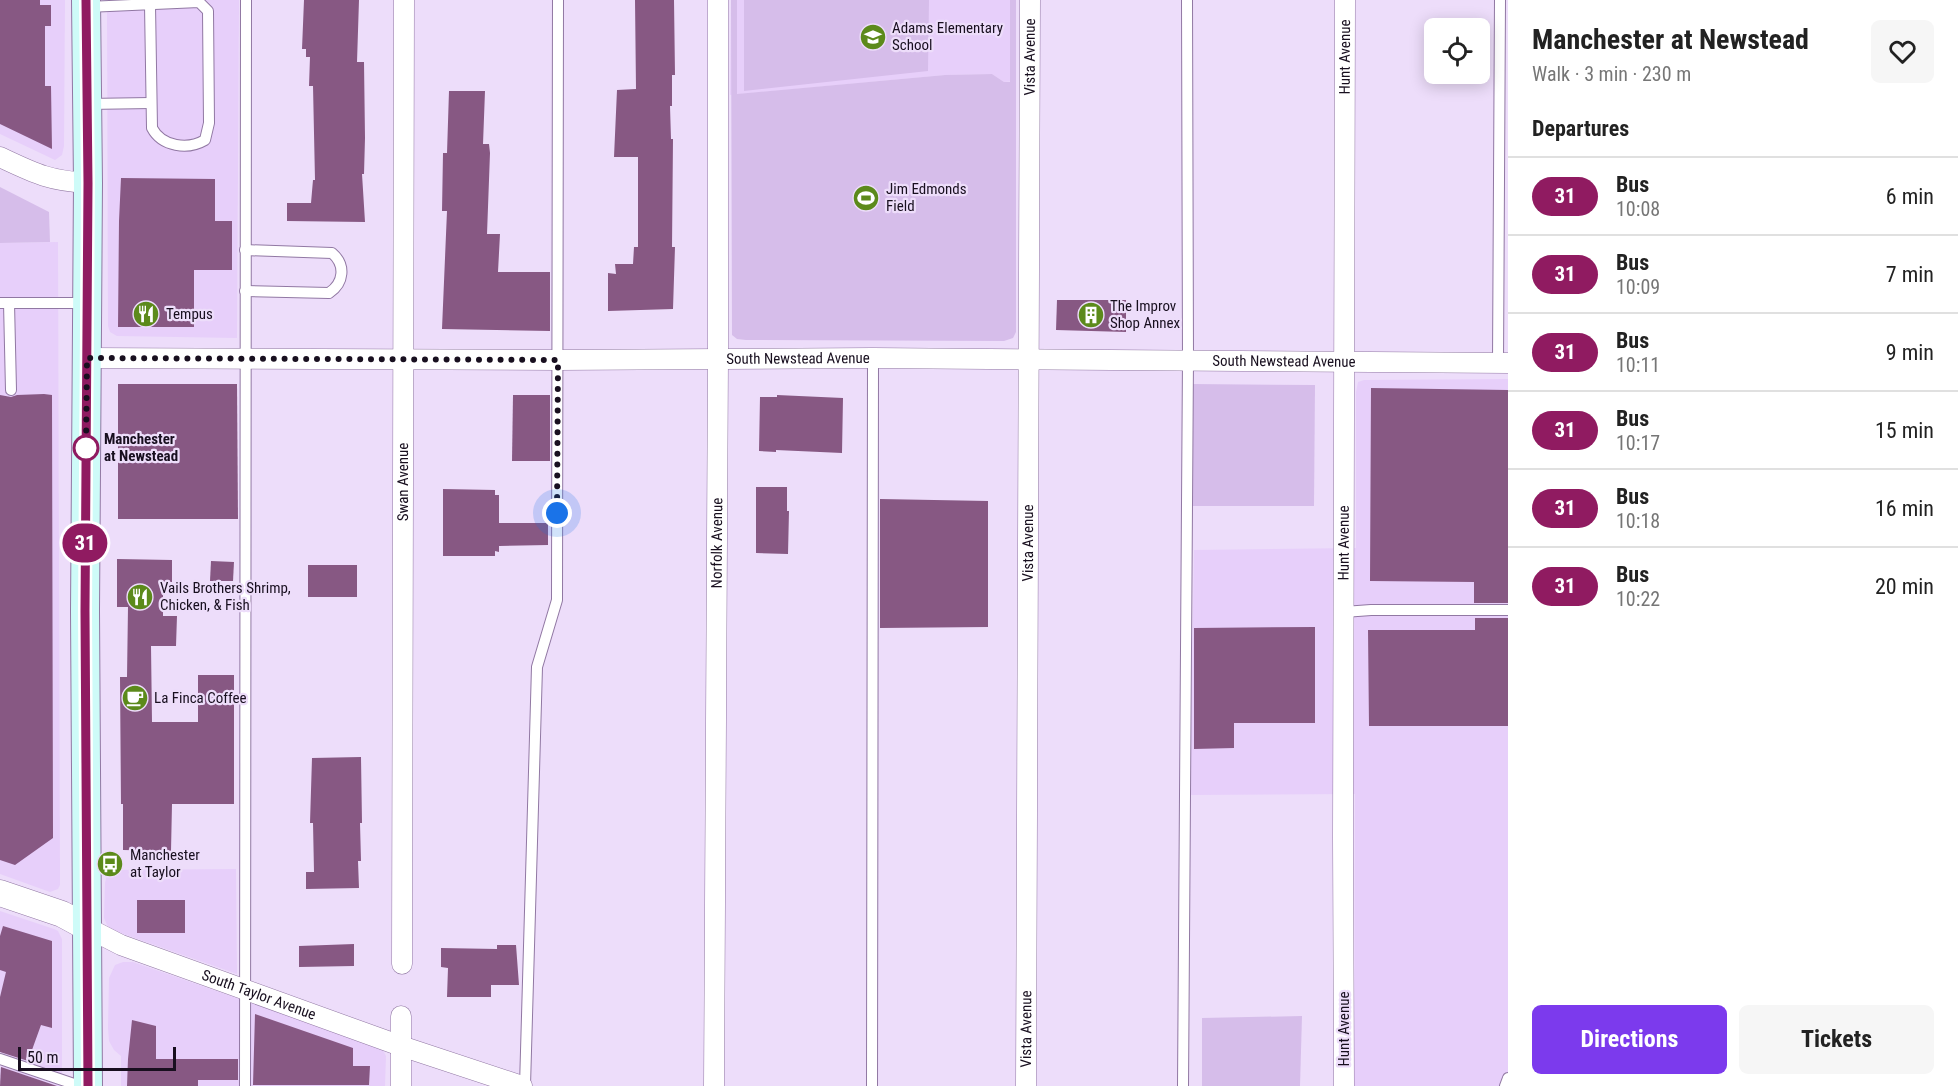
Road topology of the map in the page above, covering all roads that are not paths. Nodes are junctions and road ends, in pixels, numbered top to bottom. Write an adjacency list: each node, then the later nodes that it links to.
1 (246, 0): 15 (lane)
2 (404, 0): 25 (street, Swan Avenue)
3 (558, 0): 26 (lane)
4 (718, 0): 21 (street, Norfolk Avenue)
5 (1030, 0): 23 (street, Vista Avenue)
6 (1187, 0): 24 (lane)
7 (1345, 0): 27 (street, Hunt Avenue)
8 (1500, 0): 28 (lane)
9 (86, 4): 10 (lane); 12 (main road)
10 (150, 5): 11 (lane); 11 (lane)
11 (151, 103): 12 (lane)
12 (87, 104): 14 (main road)
13 (0, 157): 14 (street)
14 (88, 183): 18 (main road)
15 (245, 250): 16 (lane); 16 (lane)
16 (245, 291): 20 (lane)
17 (5, 303): 18 (lane); 29 (lane)
18 (87, 303): 19 (main road)
19 (87, 358): 20 (street, South Newstead Avenue); 33 (main road)
20 (246, 358): 25 (street, South Newstead Avenue); 35 (lane)
21 (718, 358): 22 (street, South Newstead Avenue); 26 (street, South Newstead Avenue); 45 (street, Norfolk Avenue)
22 (873, 358): 23 (street, South Newstead Avenue); 46 (lane)
23 (1030, 359): 24 (street, South Newstead Avenue); 47 (street, Vista Avenue)
24 (1188, 359): 27 (street, South Newstead Avenue); 48 (lane)
25 (402, 360): 26 (street, South Newstead Avenue); 34 (street, Swan Avenue)
26 (558, 360): 44 (lane)
27 (1344, 362): 28 (street, South Newstead Avenue); 31 (street, Hunt Avenue)
28 (1503, 363)
29 (11, 390)
30 (1508, 610): 31 (lane)
31 (1344, 612): 49 (street, Hunt Avenue)
32 (0, 893): 33 (street, South Taylor Avenue)
33 (86, 927): 35 (street, South Taylor Avenue); 41 (main road)
34 (402, 964)
35 (244, 989): 37 (street, South Taylor Avenue); 42 (lane)
36 (401, 1016): 37 (street)
37 (401, 1046): 43 (street); 44 (street, South Taylor Avenue)
38 (0, 1059): 40 (lane)
39 (1508, 1078): 50 (lane)
40 (80, 1086)
41 (88, 1086)
42 (245, 1086)
43 (401, 1086)
44 (523, 1086)
45 (714, 1086)
46 (872, 1086)
47 (1026, 1086)
48 (1183, 1086)
49 (1344, 1086)
50 (1505, 1086)

